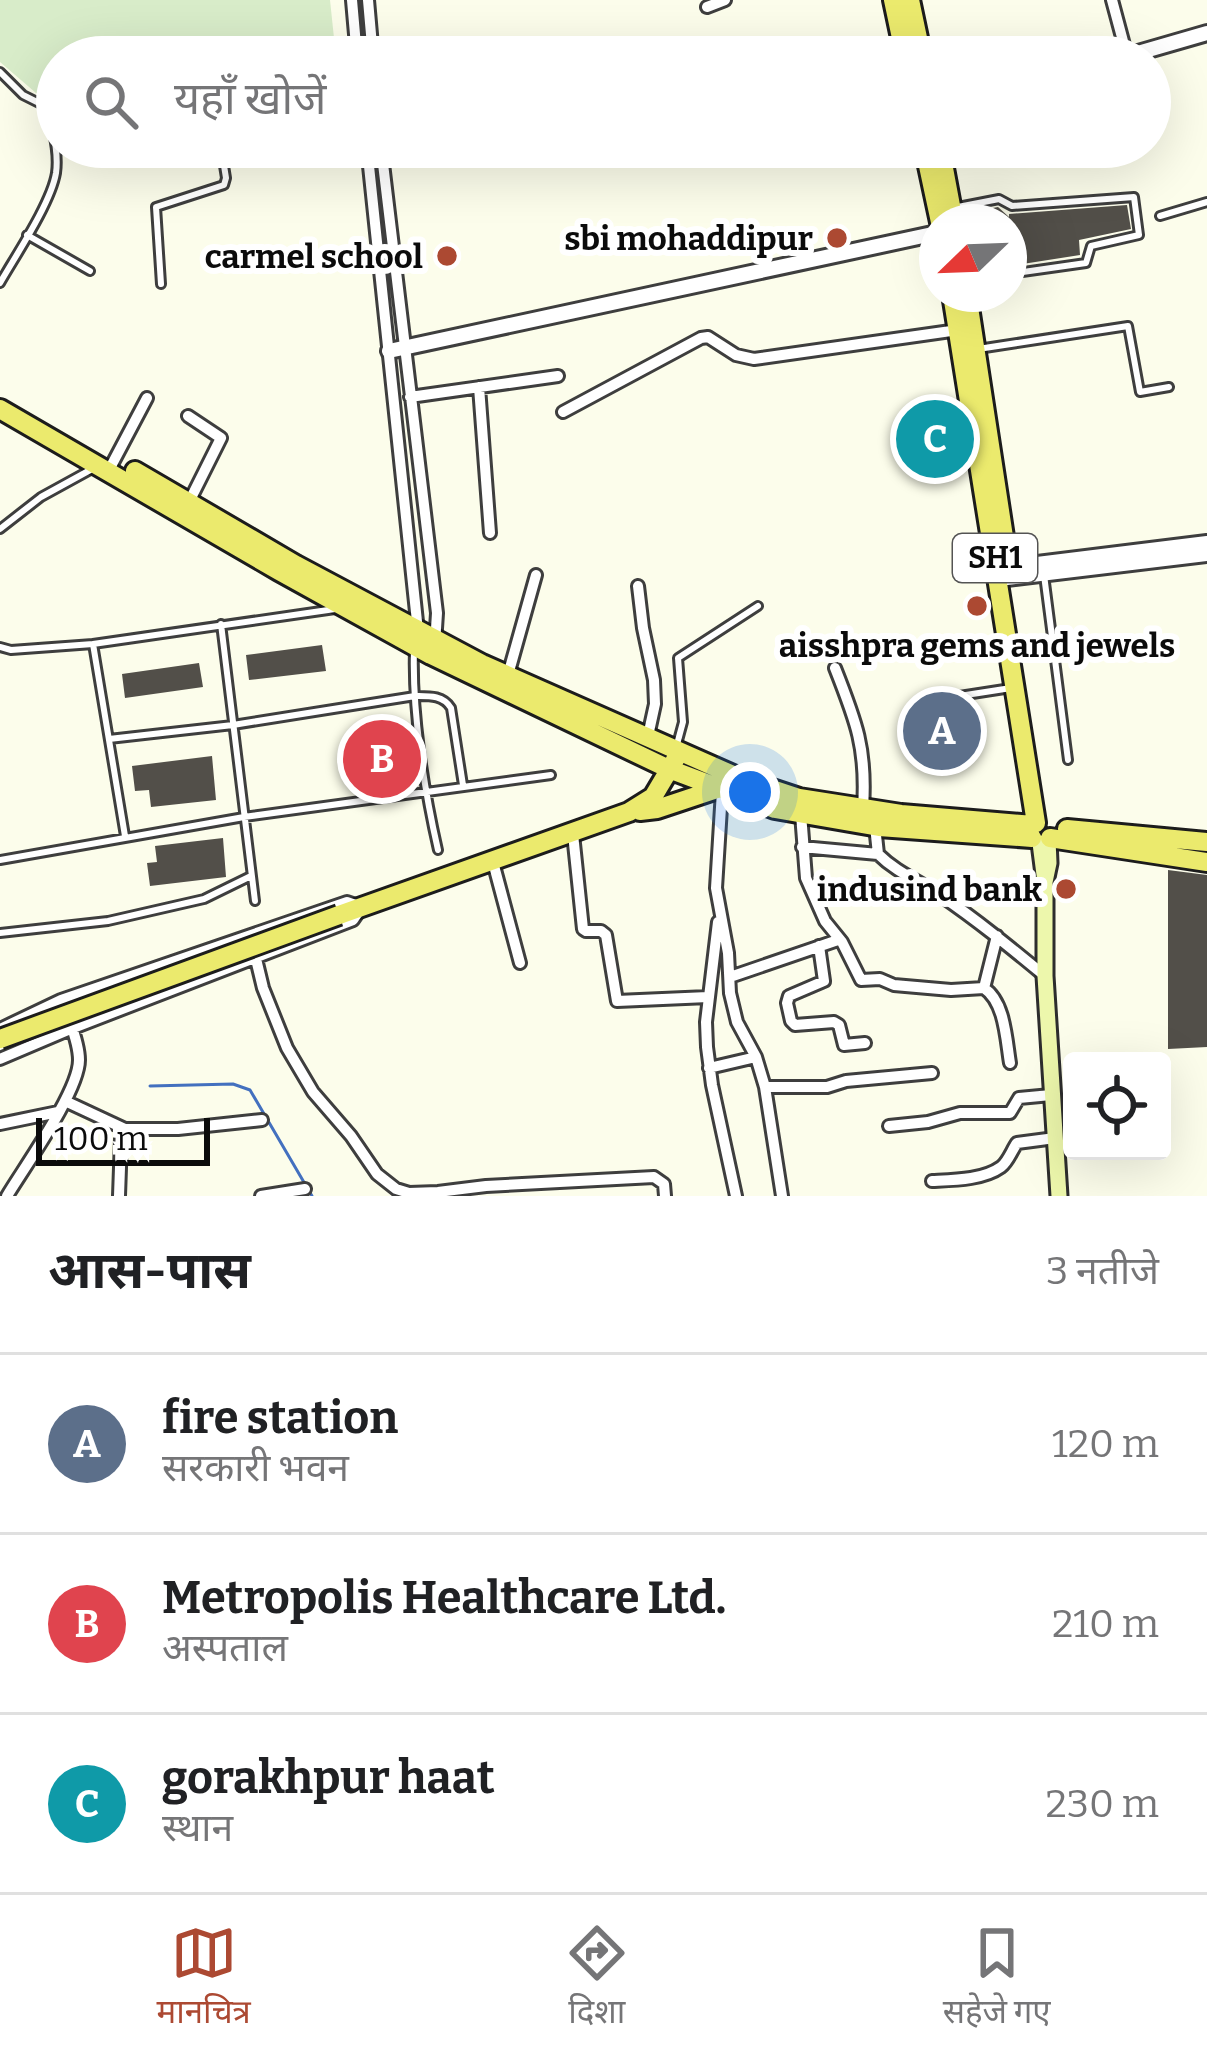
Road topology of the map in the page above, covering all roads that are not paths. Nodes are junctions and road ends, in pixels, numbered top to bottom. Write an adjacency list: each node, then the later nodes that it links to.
1 (352, 0): 9 (street)
2 (368, 0): 10 (street)
3 (725, 0): 7 (street)
4 (893, 0): 11 (main road)
5 (910, 0): 12 (main road)
6 (1112, 0): 13 (street)
7 (706, 7)
8 (1206, 35): 14 (street)
9 (355, 36)
10 (371, 36)
11 (901, 36)
12 (918, 36)
13 (1121, 36)
14 (1171, 45)
15 (0, 72): 16 (lane)
16 (36, 102)
17 (56, 168): 28 (lane)
18 (224, 168): 33 (lane)
19 (370, 168): 37 (street)
20 (383, 168): 37 (street)
21 (931, 168): 24 (main road)
22 (942, 168): 25 (main road)
23 (1207, 202): 27 (lane)
24 (943, 204)
25 (946, 204)
26 (1027, 205): 31 (lane)
27 (1160, 216)
28 (26, 235): 30 (lane); 32 (lane)
29 (919, 236): 37 (street)
30 (90, 271)
31 (1027, 271)
32 (0, 283)
33 (160, 284)
34 (959, 312): 36 (main road, SH1)
35 (966, 312): 36 (main road, SH1)
36 (965, 329): 38 (main road, SH1); 46 (street)
37 (397, 349): 43 (street); 61 (street)
38 (969, 350): 41 (lane); 54 (main road, SH1)
39 (558, 376): 40 (street)
40 (478, 387): 43 (street); 51 (street)
41 (1169, 387)
42 (0, 396): 48 (main road)
43 (410, 397): 61 (street)
44 (147, 398): 48 (street)
45 (0, 409): 48 (main road)
46 (563, 412)
47 (188, 416): 49 (street)
48 (107, 462): 49 (main road); 50 (lane)
49 (186, 508): 59 (main road); 61 (main road)
50 (0, 529)
51 (490, 533)
52 (1207, 543): 54 (street)
53 (1207, 554): 56 (street)
54 (1003, 574): 56 (street); 66 (main road, SH1); 85 (main road, SH1)
55 (536, 575): 65 (street)
56 (1044, 575): 73 (lane)
57 (638, 586): 70 (street)
58 (758, 606): 72 (lane)
59 (345, 608): 60 (lane); 61 (main road)
60 (220, 624): 62 (lane); 69 (lane)
61 (425, 643): 65 (main road); 67 (lane); 74 (main road)
62 (93, 644): 63 (lane); 71 (lane)
63 (0, 646)
64 (835, 668): 80 (street)
65 (508, 675): 70 (main road)
66 (1015, 687): 68 (lane); 85 (main road, SH1)
67 (415, 696): 69 (lane); 77 (lane); 79 (lane)
68 (953, 697)
69 (233, 725): 71 (lane); 83 (lane)
70 (648, 736): 72 (main road)
71 (109, 739): 87 (lane)
72 (678, 750): 74 (main road); 76 (main road)
73 (1068, 760)
74 (669, 769): 78 (main road); 81 (main road)
75 (551, 776): 77 (lane)
76 (742, 779): 78 (main road); 80 (main road)
77 (463, 786): 79 (lane)
78 (720, 790): 81 (main road); 82 (main road); 98 (street)
79 (427, 791): 83 (lane); 90 (lane)
80 (863, 808): 85 (main road)
81 (629, 812): 86 (main road)
82 (802, 814): 84 (main road); 89 (street)
83 (244, 817): 87 (lane); 95 (lane)
84 (875, 826): 85 (main road); 91 (street)
85 (1042, 832): 88 (main road); 94 (main road); 105 (main road)
86 (573, 834): 93 (main road); 108 (street)
87 (125, 836): 92 (lane)
88 (1207, 842)
89 (802, 847): 91 (street); 101 (street)
90 (438, 850)
91 (878, 854): 100 (street)
92 (0, 860)
93 (493, 862): 97 (main road); 104 (street)
94 (1207, 862)
95 (252, 876): 96 (lane); 99 (lane)
96 (255, 901)
97 (362, 907): 103 (street); 109 (street); 112 (main road, bridge)
98 (720, 920): 106 (street); 108 (street)
99 (0, 934)
100 (997, 936): 105 (street); 107 (street)
101 (838, 940): 102 (street); 107 (street)
102 (819, 946): 106 (street); 113 (street)
103 (256, 959): 110 (street); 129 (street)
104 (520, 963)
105 (1045, 976): 120 (main road)
106 (730, 977): 114 (street)
107 (984, 988): 116 (street)
108 (708, 997): 117 (street)
109 (61, 1000): 110 (street); 111 (street)
110 (73, 1028): 115 (street); 121 (street)
111 (0, 1029)
112 (0, 1040)
113 (866, 1043)
114 (756, 1057): 117 (street); 119 (street)
115 (0, 1060)
116 (1010, 1064)
117 (710, 1068): 134 (street)
118 (932, 1073): 119 (street)
119 (765, 1087): 135 (street)
120 (1051, 1095): 124 (street); 126 (main road)
121 (63, 1106): 123 (street); 125 (street); 130 (street)
122 (262, 1120): 125 (street)
123 (0, 1124)
124 (889, 1126)
125 (125, 1129): 131 (street)
126 (1054, 1138): 127 (street); 136 (main road)
127 (932, 1181)
128 (305, 1189): 132 (street)
129 (438, 1194): 133 (street)
130 (7, 1196)
131 (119, 1196)
132 (261, 1196)
133 (665, 1196)
134 (736, 1196)
135 (782, 1196)
136 (1059, 1196)

